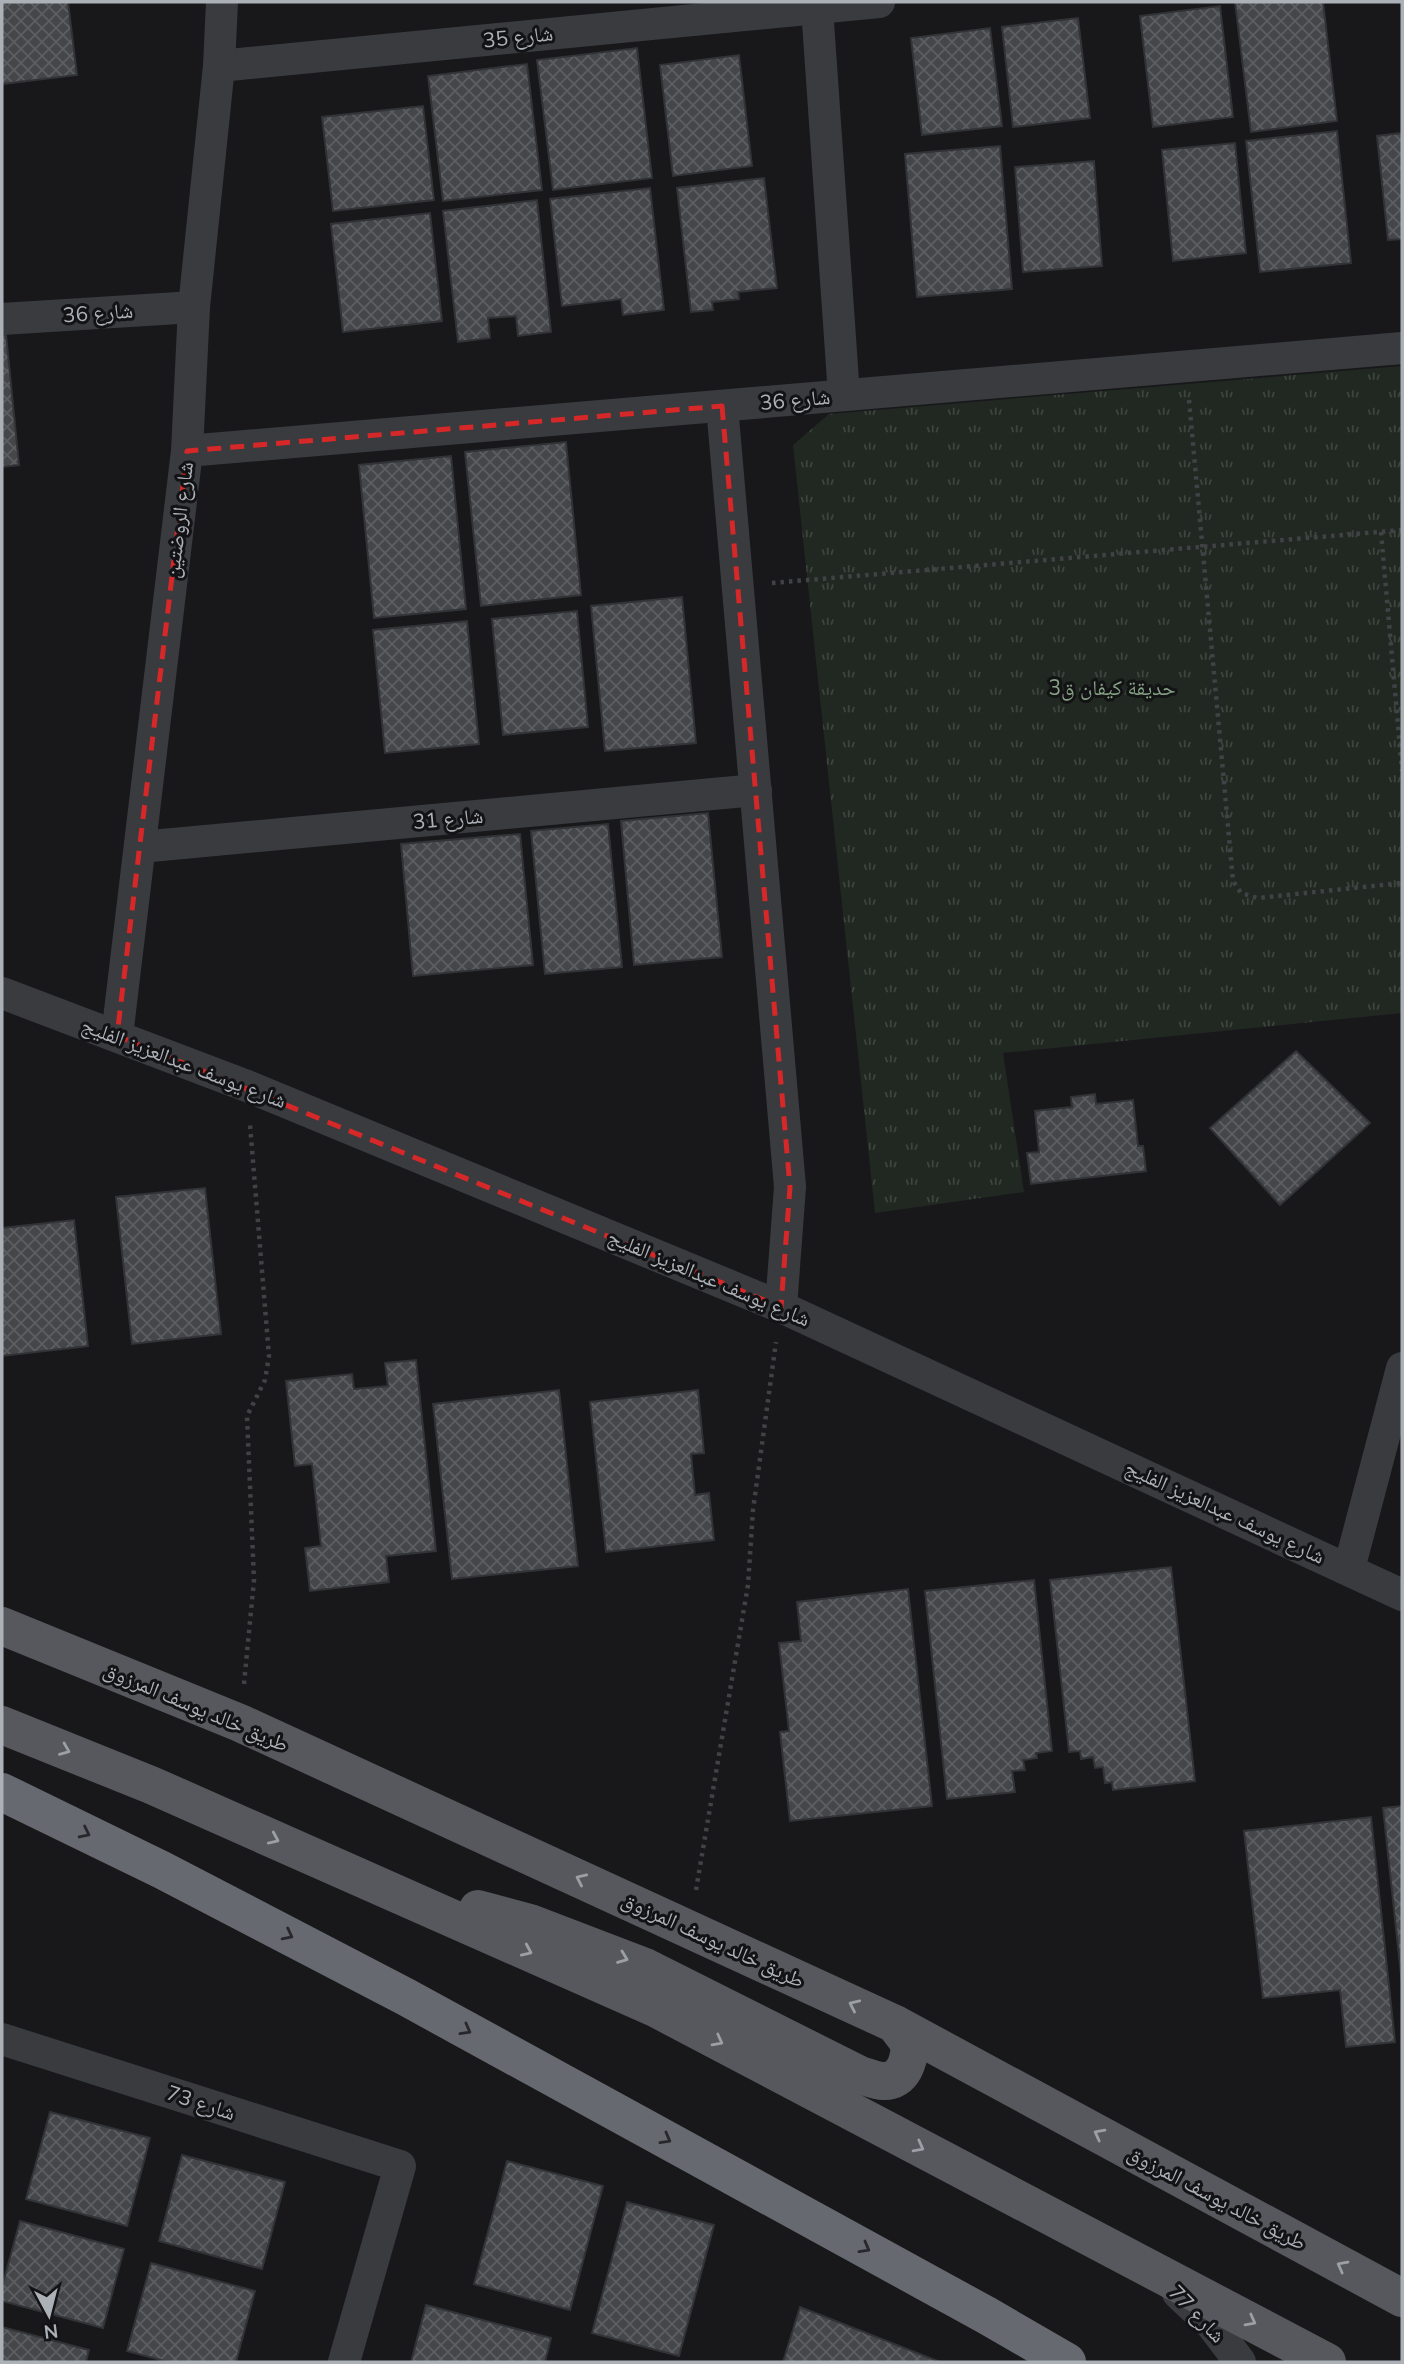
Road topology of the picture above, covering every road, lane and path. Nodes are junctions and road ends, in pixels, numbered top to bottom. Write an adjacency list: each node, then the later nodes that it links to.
1 (222, 2): 4 (street, شارع الروضتين)
2 (878, 2): 3 (street, شارع 35)
3 (817, 8): 4 (street, شارع 35); 9 (street)
4 (219, 66): 5 (street, شارع الروضتين)
5 (194, 307): 6 (street, شارع 36); 11 (street, شارع الروضتين)
6 (2, 319)
7 (1402, 348): 8 (street, شارع 36)
8 (1186, 366): 9 (street, شارع 36); 14 (path)
9 (844, 395): 10 (street, شارع 36)
10 (722, 406): 11 (street, شارع 36); 15 (street)
11 (187, 451): 18 (street, شارع الروضتين)
12 (1402, 530): 13 (path)
13 (1381, 532): 14 (path); 16 (path)
14 (1201, 547): 15 (path); 19 (path)
15 (738, 586): 17 (street)
16 (1402, 771)
17 (756, 790): 18 (street, شارع 31); 23 (street)
18 (140, 847): 21 (street, شارع الروضتين)
19 (1402, 883)
20 (2, 993): 21 (street, شارع يوسف عبدالعزيز الفليج)
21 (117, 1036): 22 (street, شارع يوسف عبدالعزيز الفليج)
22 (247, 1086): 23 (street, شارع يوسف عبدالعزيز الفليج); 28 (path)
23 (781, 1307): 25 (street, شارع يوسف عبدالعزيز الفليج); 32 (path)
24 (1402, 1368): 25 (street)
25 (1349, 1569): 26 (street, شارع يوسف عبدالعزيز الفليج)
26 (1402, 1595)
27 (2, 1626): 28 (main road, طريق خالد يوسف المرزوق)
28 (240, 1723): 32 (main road, طريق خالد يوسف المرزوق, one-way to 28)
29 (2, 1725): 31 (main road, one-way to 31)
30 (2, 1792): 38 (highway, one-way to 38)
31 (371, 1882): 33 (main road, one-way to 33); 35 (main road, one-way to 35)
32 (689, 1929): 33 (main road, طريق خالد يوسف المرزوق, one-way to 32)
33 (895, 2024): 36 (main road, طريق خالد يوسف المرزوق, one-way to 33)
34 (2, 2039): 37 (street, شارع 73)
35 (1152, 2268): 39 (street, شارع 77); 40 (main road, one-way to 40)
36 (1402, 2298)
37 (344, 2362)
38 (1068, 2362)
39 (1240, 2362)
40 (1327, 2362)

